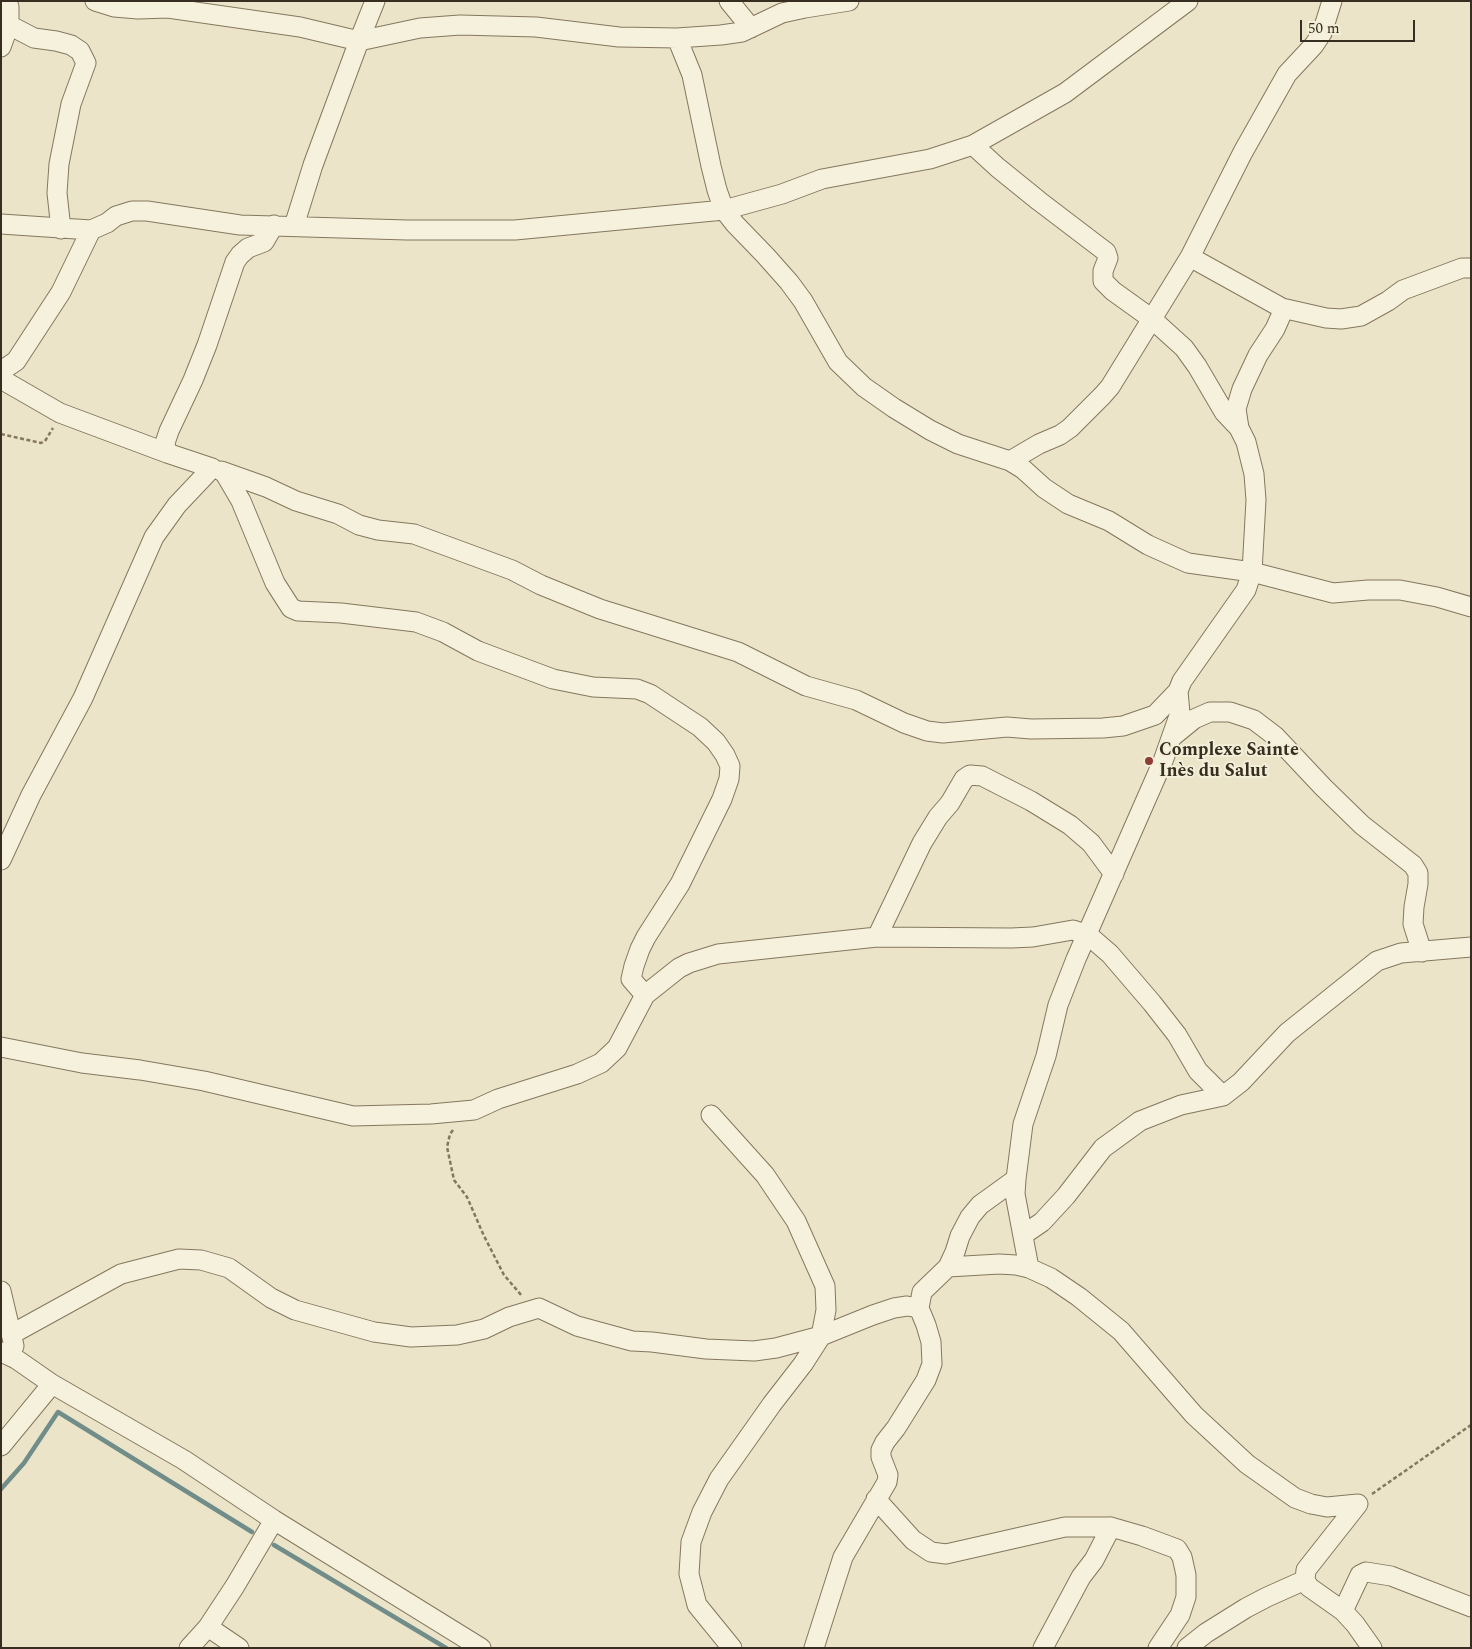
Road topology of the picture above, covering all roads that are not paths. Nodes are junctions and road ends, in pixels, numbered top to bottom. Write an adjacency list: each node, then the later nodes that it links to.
1 (7, 1): 8 (street)
2 (95, 1): 11 (street)
3 (375, 1): 11 (street)
4 (729, 1): 9 (street)
5 (849, 1): 9 (street)
6 (1188, 1): 13 (street)
7 (1332, 1): 20 (street)
8 (8, 25): 12 (street); 18 (street)
9 (751, 28): 10 (street)
10 (677, 38): 11 (street); 14 (street)
11 (359, 41): 17 (street)
12 (1, 47)
13 (973, 145): 14 (street); 23 (street)
14 (724, 210): 17 (street); 28 (street)
15 (1, 224): 18 (street)
16 (274, 226): 17 (street); 19 (street); 27 (street)
17 (294, 226)
18 (61, 229): 19 (street)
19 (91, 230): 24 (street)
20 (1190, 257): 22 (street); 23 (street)
21 (1471, 268): 22 (street)
22 (1282, 308): 26 (street)
23 (1152, 319): 26 (street); 28 (street)
24 (1, 371)
25 (1, 379): 27 (street)
26 (1239, 428): 30 (street)
27 (167, 453): 29 (street)
28 (1010, 461): 30 (street)
29 (218, 470): 32 (street); 34 (street); 40 (street)
30 (1252, 572): 31 (street); 32 (street)
31 (1471, 607)
32 (1178, 691): 33 (street)
33 (1172, 737): 35 (street); 39 (street)
34 (1, 860)
35 (1114, 874): 36 (street); 37 (street)
36 (1088, 935): 37 (street); 42 (street); 44 (street)
37 (877, 937): 40 (street)
38 (1471, 947): 39 (street)
39 (1422, 952): 42 (street)
40 (645, 995): 41 (street)
41 (1, 1047)
42 (1223, 1096): 45 (street)
43 (711, 1115): 51 (street)
44 (1016, 1179): 45 (street); 46 (street)
45 (1023, 1235): 47 (street)
46 (948, 1267): 47 (street); 49 (street)
47 (1029, 1268): 58 (street)
48 (1, 1292): 50 (street)
49 (919, 1308): 51 (street); 55 (street)
50 (12, 1334): 51 (street); 52 (street)
51 (821, 1336): 65 (street)
52 (9, 1355): 53 (street)
53 (52, 1384): 54 (street); 56 (street)
54 (1, 1446)
55 (876, 1500): 57 (street); 66 (street)
56 (274, 1520): 61 (street); 64 (street)
57 (1111, 1527): 67 (street); 68 (street)
58 (1305, 1580): 60 (street); 69 (street)
59 (1471, 1607): 60 (street)
60 (1343, 1611): 70 (street)
61 (208, 1627): 62 (street); 63 (street)
62 (188, 1648)
63 (239, 1648)
64 (482, 1648)
65 (732, 1648)
66 (814, 1648)
67 (1043, 1648)
68 (1158, 1648)
69 (1187, 1648)
70 (1372, 1648)

